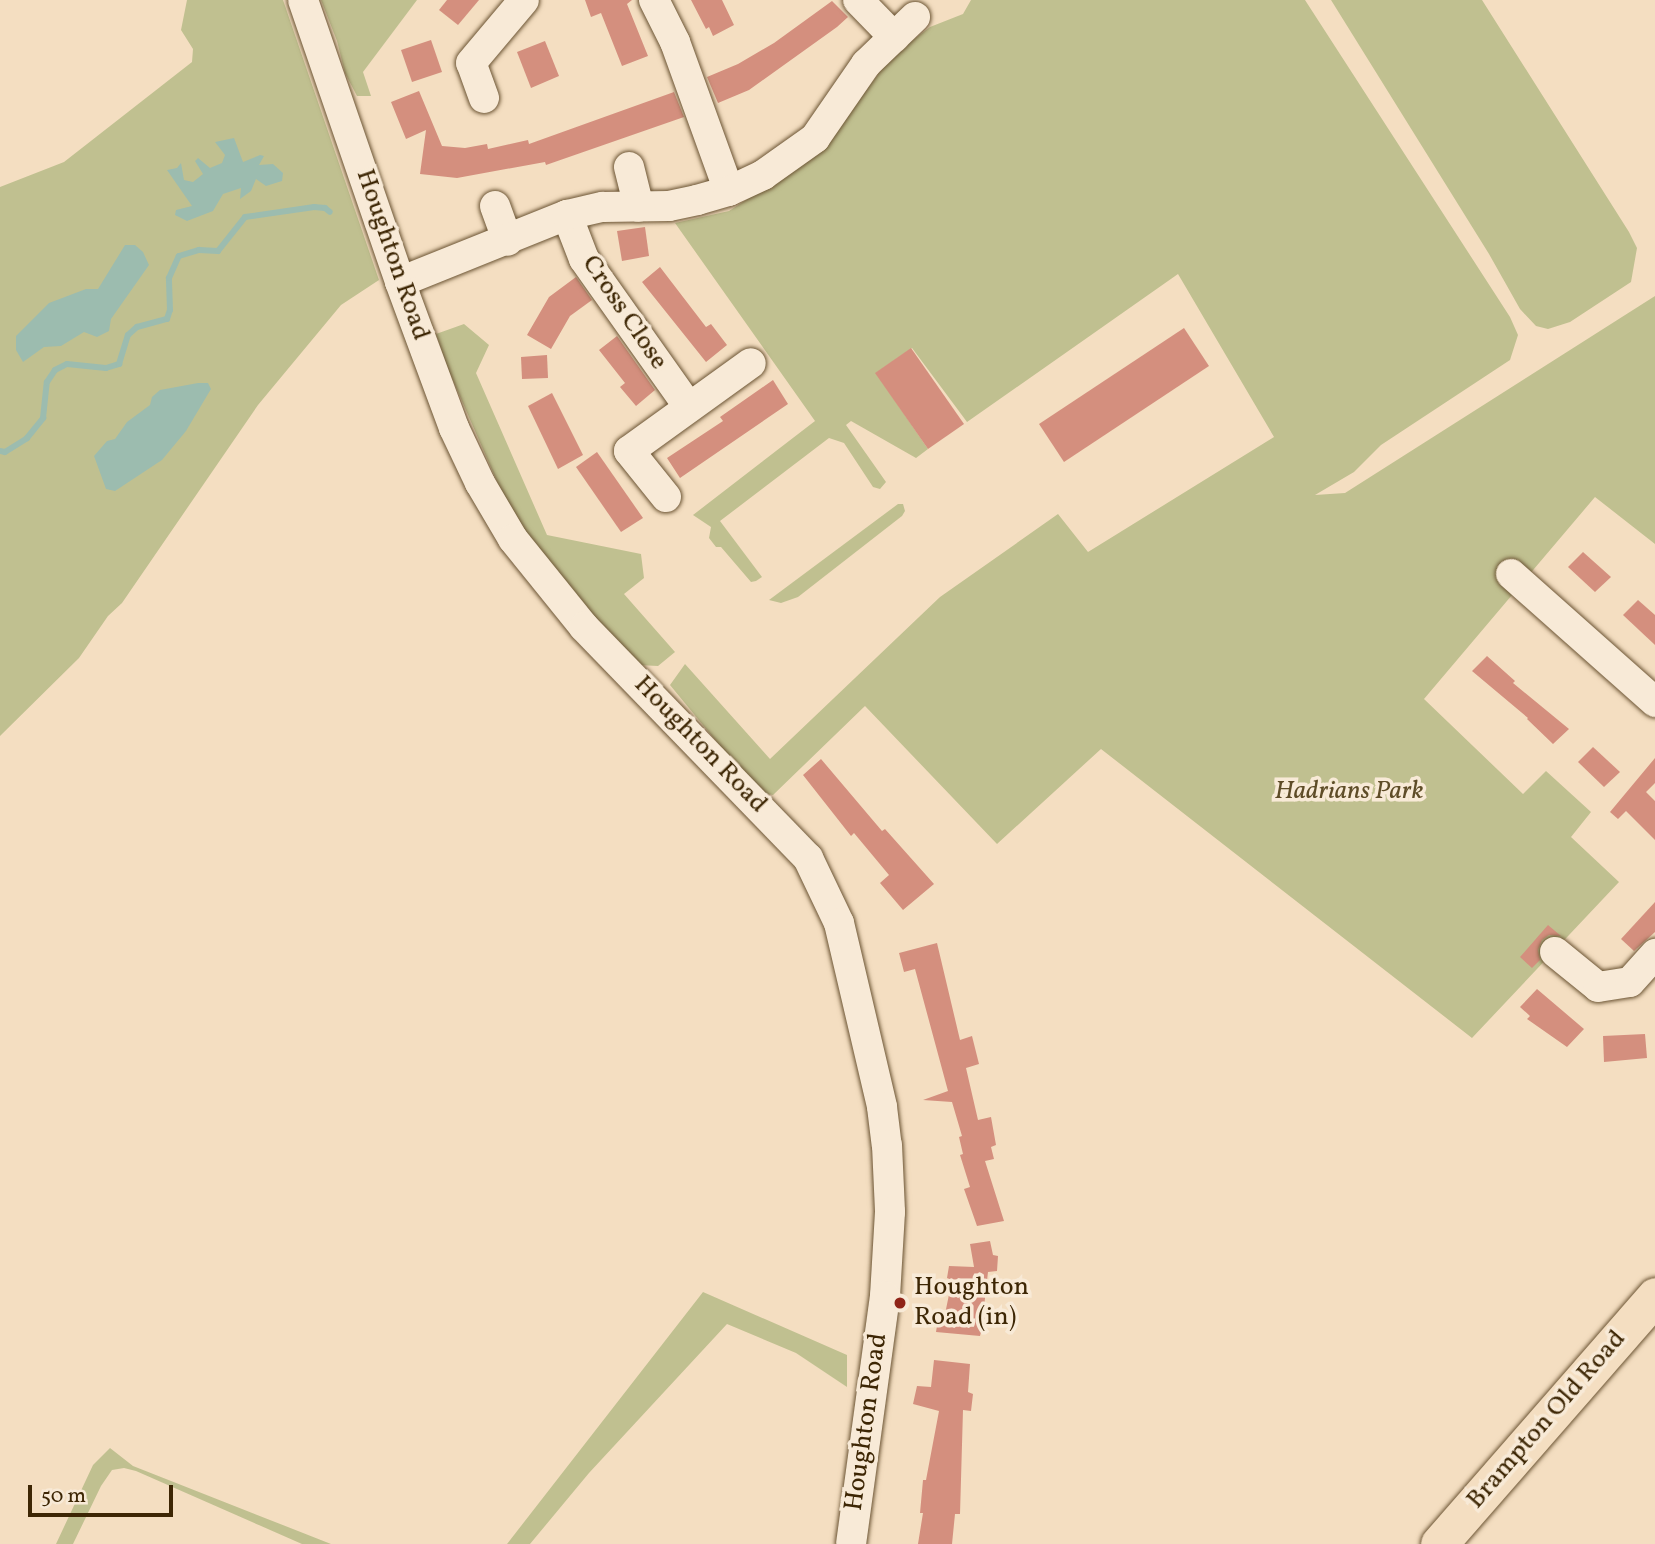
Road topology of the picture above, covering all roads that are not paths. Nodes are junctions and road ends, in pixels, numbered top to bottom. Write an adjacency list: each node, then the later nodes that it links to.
1 (303, 0): 14 (street, Houghton Road)
2 (524, 0): 7 (street)
3 (654, 0): 9 (street)
4 (858, 0): 6 (street)
5 (915, 17): 6 (street)
6 (894, 37): 9 (street)
7 (484, 98)
8 (629, 167): 11 (street)
9 (729, 191): 11 (street)
10 (495, 206): 13 (street)
11 (639, 207): 12 (street)
12 (566, 215): 13 (street); 16 (street, Cross Close)
13 (508, 241): 14 (street)
14 (400, 282): 23 (street, Houghton Road)
15 (751, 363): 16 (street)
16 (688, 406): 17 (street)
17 (666, 497)
18 (1511, 574): 19 (street)
19 (1655, 702)
20 (1555, 952): 21 (street)
21 (1655, 954)
22 (1655, 1296): 24 (main road, Brampton Old Road)
23 (850, 1544)
24 (1439, 1544)

